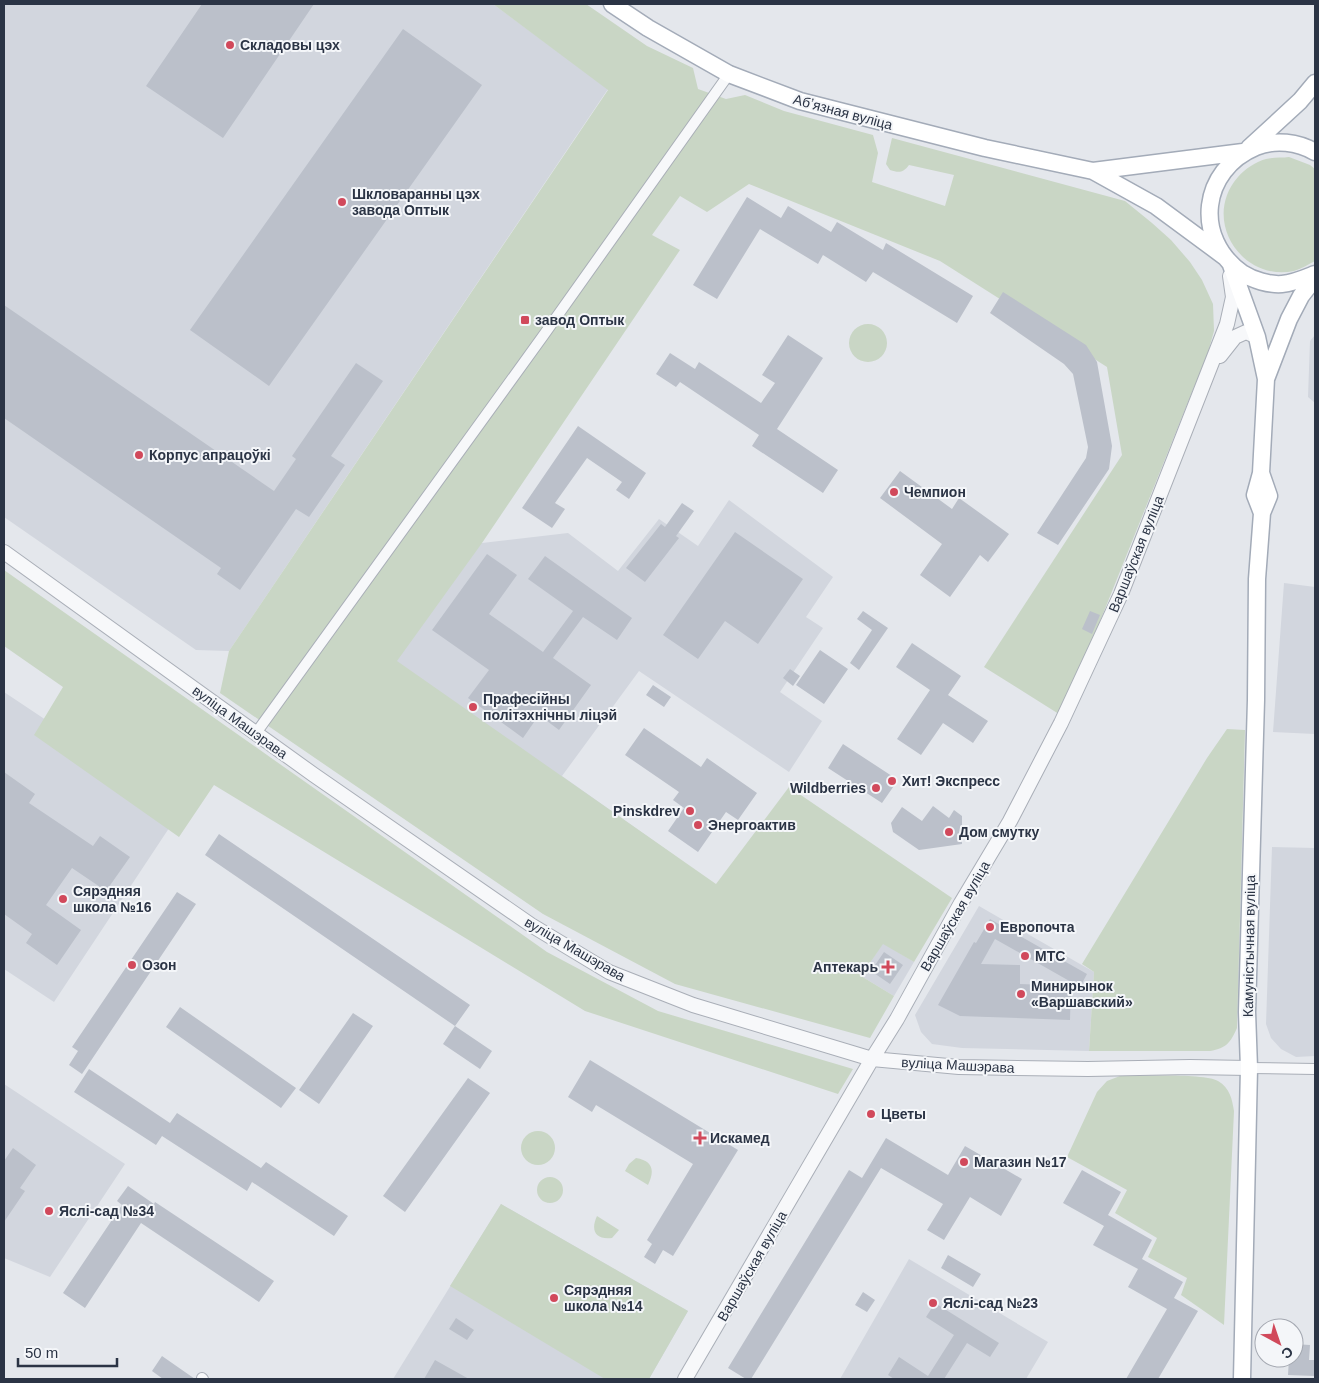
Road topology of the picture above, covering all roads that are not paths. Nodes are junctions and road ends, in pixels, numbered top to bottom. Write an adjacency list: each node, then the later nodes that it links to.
1 (612, 4): 2 (main road, Абʼязная вуліца)
2 (729, 74): 6 (main road, Абʼязная вуліца); 14 (street)
3 (1315, 83): 4 (main road)
4 (1243, 152): 5 (main road, Камуністычная вуліца); 6 (main road, Абʼязная вуліца); 7 (main road, Камуністычная вуліца)
5 (1315, 152)
6 (1093, 171): 7 (main road, Абʼязная вуліца)
7 (1228, 261): 8 (main road); 10 (main road, Камуністычная вуліца); 11 (street, Варшаўская вуліца)
8 (1315, 274)
9 (1315, 278): 12 (main road, Камуністычная вуліца)
10 (1257, 337): 11 (street, Варшаўская вуліца); 12 (main road, Камуністычная вуліца)
11 (1207, 376): 15 (street, Варшаўская вуліца)
12 (1266, 379): 16 (main road, Камуністычная вуліца)
13 (4, 552): 14 (street, вуліца Машэрава)
14 (256, 733): 15 (street, вуліца Машэрава)
15 (872, 1059): 16 (street, вуліца Машэрава); 18 (street, Варшаўская вуліца)
16 (1249, 1068): 17 (street); 19 (main road, Камуністычная вуліца)
17 (1315, 1068)
18 (685, 1379)
19 (1242, 1379)

